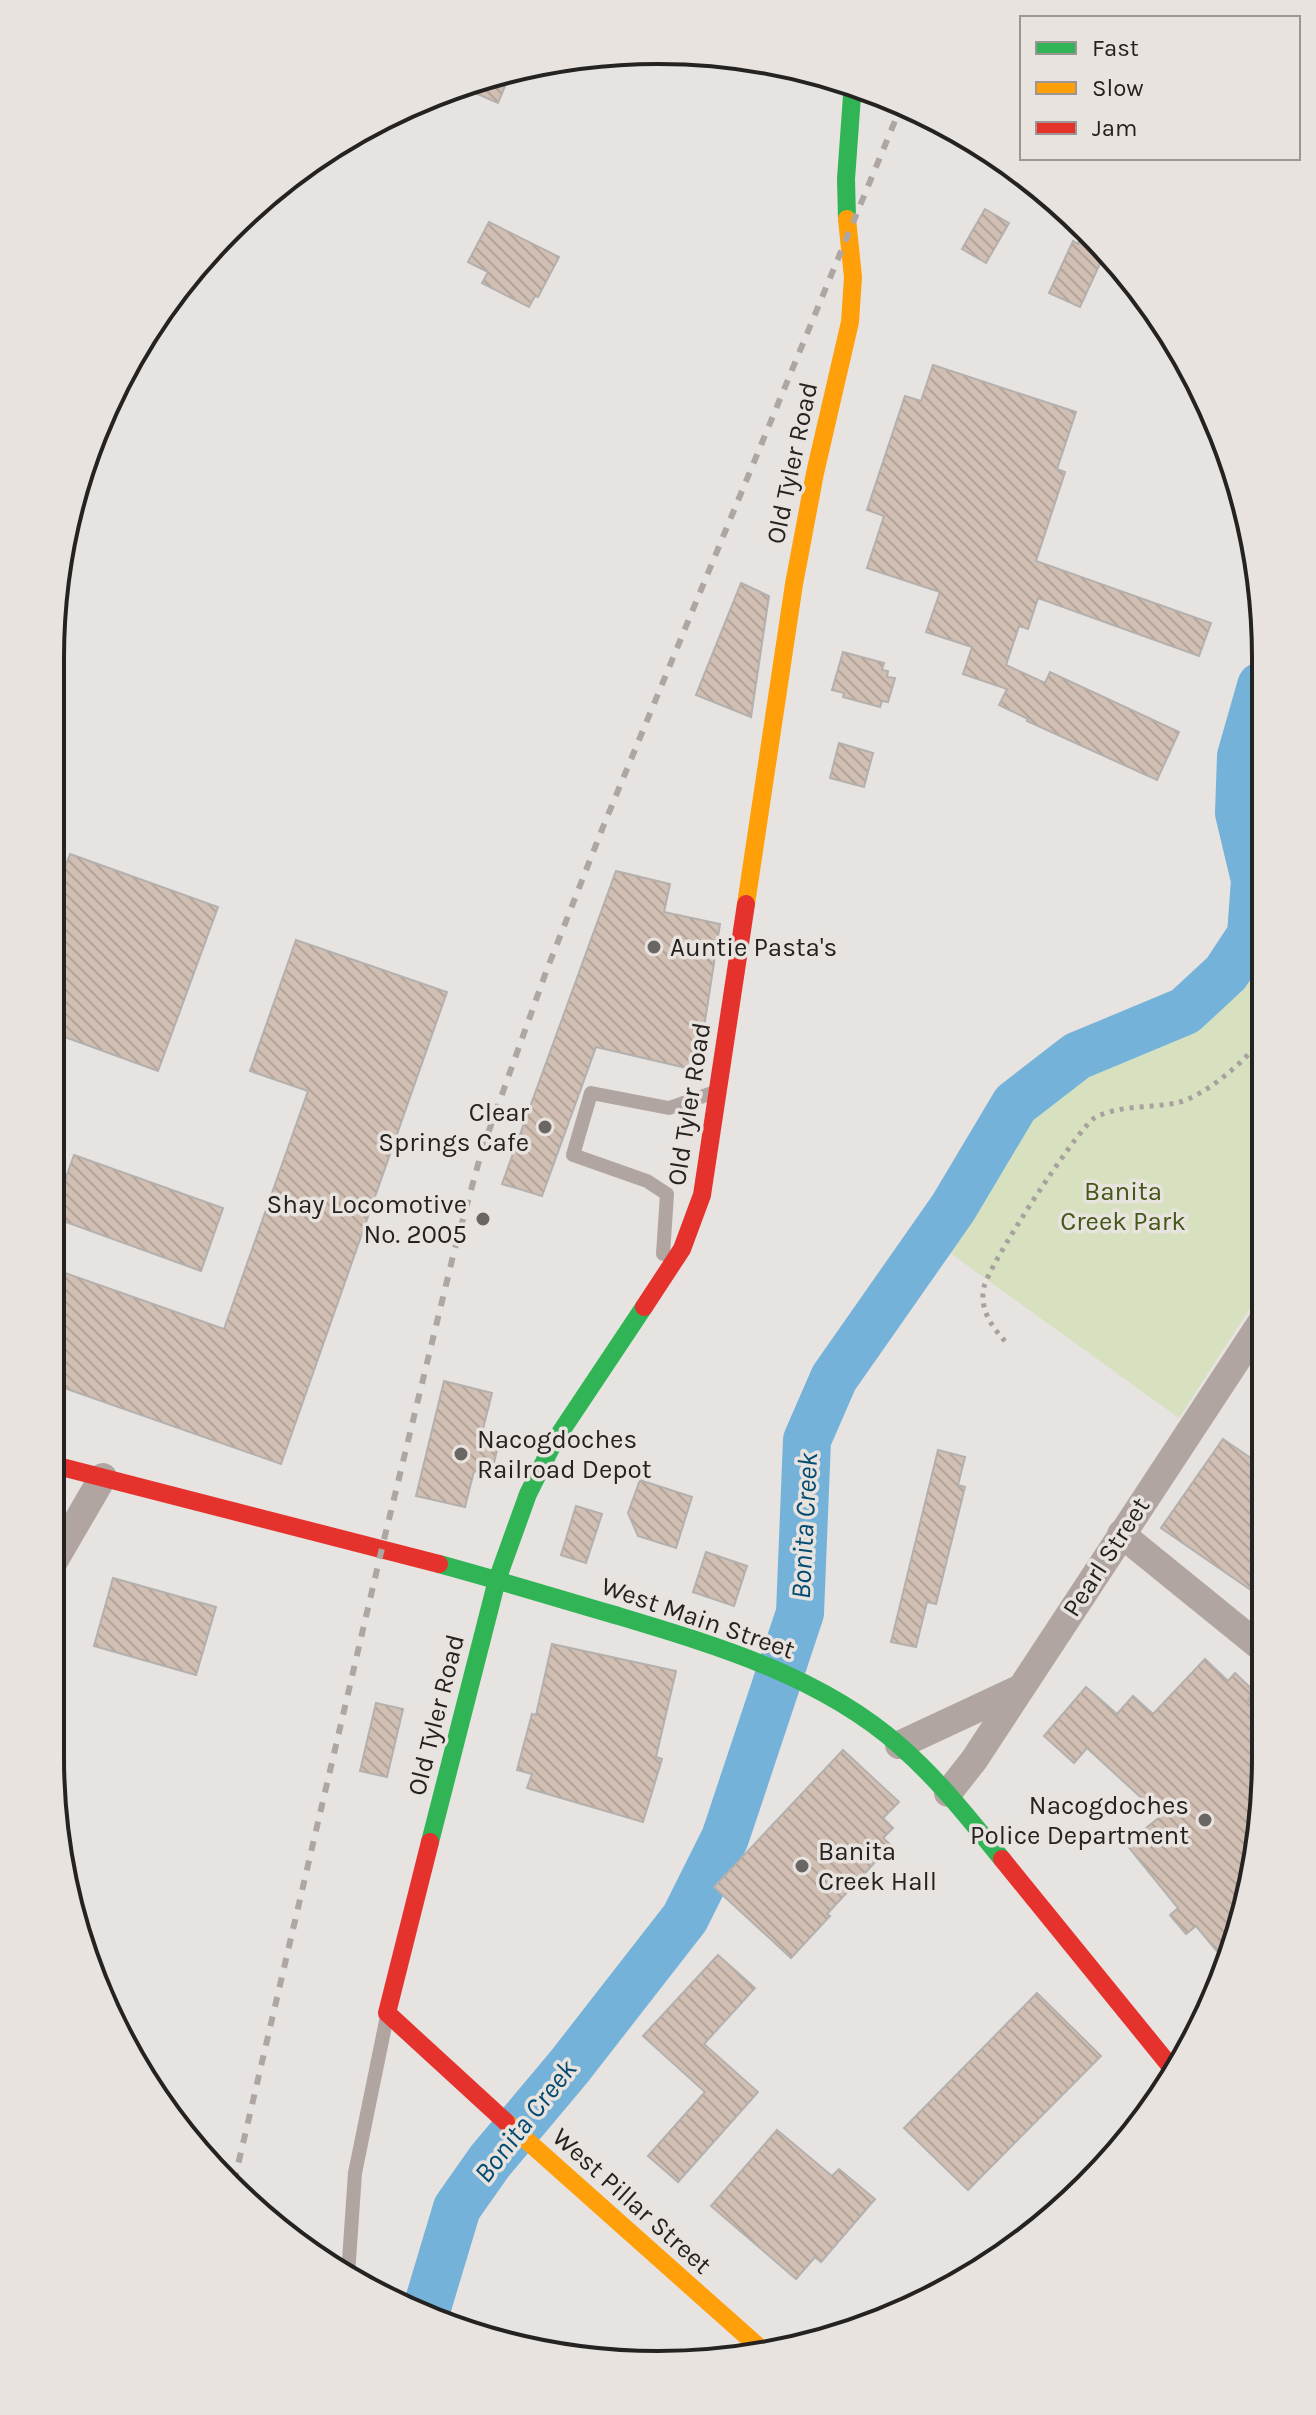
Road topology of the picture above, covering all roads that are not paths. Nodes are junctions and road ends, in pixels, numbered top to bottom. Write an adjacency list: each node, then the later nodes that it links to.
1 (852, 97): 2 (street, Old Tyler Road)
2 (719, 1090): 3 (street, Old Tyler Road); 3 (lane)
3 (661, 1284): 9 (street, Old Tyler Road)
4 (1252, 1337): 7 (street, Pearl Street)
5 (64, 1467): 6 (street, West Main Street)
6 (103, 1477): 8 (street); 9 (street, West Main Street)
7 (1121, 1534): 10 (street); 11 (street, Pearl Street)
8 (64, 1544)
9 (497, 1580): 12 (street, West Main Street); 14 (street, Old Tyler Road)
10 (1252, 1640)
11 (1019, 1689): 12 (street); 13 (street, Pearl Street)
12 (899, 1745): 13 (street, West Main Street)
13 (948, 1793): 15 (street, West Main Street)
14 (387, 2013): 16 (lane); 17 (street, West Pillar Street)
15 (1167, 2062)
16 (349, 2264)
17 (754, 2343)

